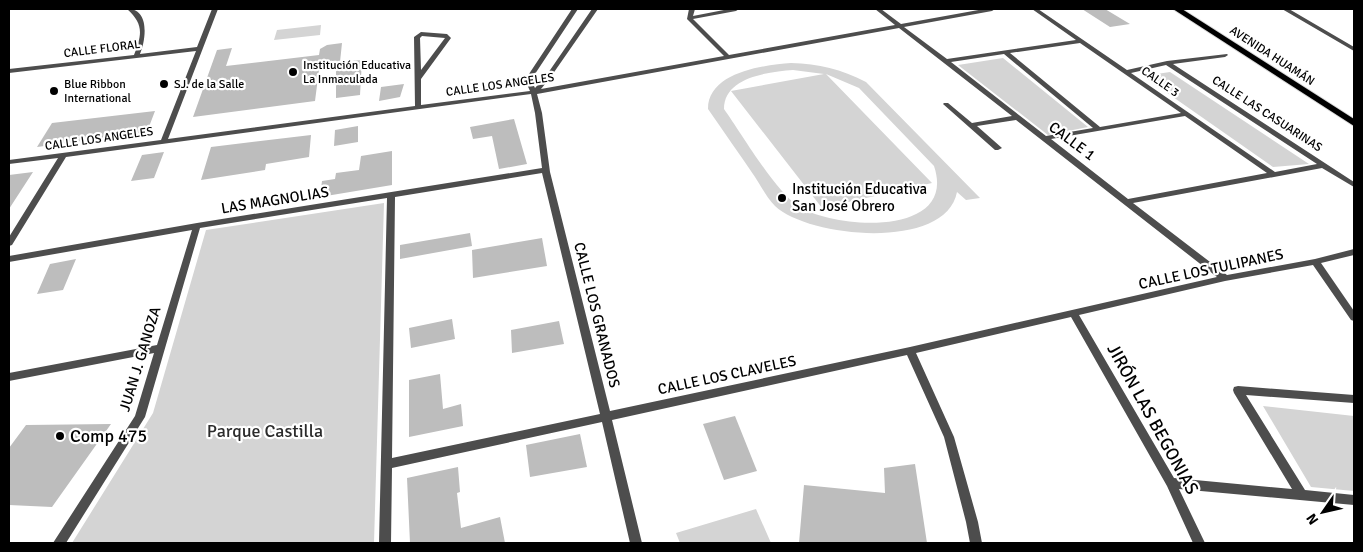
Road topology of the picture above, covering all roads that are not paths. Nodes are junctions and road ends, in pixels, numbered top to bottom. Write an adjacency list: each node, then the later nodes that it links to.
1 (130, 9): 20 (street)
2 (215, 9): 17 (street)
3 (575, 9): 12 (street); 27 (street, CALLE LOS GRANADOS)
4 (692, 9): 13 (street)
5 (736, 9): 13 (street)
6 (878, 9): 14 (street, CALLE 1)
7 (992, 9): 14 (street, CALLE LOS ANGELES)
8 (1035, 9): 15 (street, CALLE 3)
9 (1177, 9): 33 (main road, AVENIDA HUAMÁN)
10 (1189, 9): 31 (main road, AVENIDA HUAMÁN)
11 (1285, 9): 16 (street)
12 (594, 10): 27 (street)
13 (689, 18): 21 (street)
14 (902, 26): 21 (street, CALLE LOS ANGELES); 22 (street, CALLE 1)
15 (1082, 41): 18 (street); 25 (street, CALLE 3)
16 (1353, 46)
17 (198, 49): 20 (street, CALLE FLORAL); 37 (street)
18 (1005, 52): 22 (street); 35 (street)
19 (1225, 55): 23 (street)
20 (136, 56): 24 (street, CALLE FLORAL)
21 (728, 57): 27 (street, CALLE LOS ANGELES)
22 (947, 61): 32 (street, CALLE 1)
23 (1167, 63): 25 (street); 41 (street, CALLE LAS CASUARINAS)
24 (9, 71)
25 (1126, 72): 30 (street, CALLE 3)
26 (418, 78): 26 (street); 29 (street)
27 (535, 92): 29 (street, CALLE LOS ANGELES); 42 (street, CALLE LOS GRANADOS)
28 (946, 104): 34 (street)
29 (418, 107): 37 (street, CALLE LOS ANGELES)
30 (1186, 114): 35 (street); 43 (street, CALLE 3)
31 (1354, 115)
32 (1019, 117): 34 (street); 36 (street, CALLE 1)
33 (1354, 123)
34 (972, 125): 38 (street)
35 (1097, 128): 36 (street)
36 (1046, 138): 46 (street, CALLE 1)
37 (164, 141): 39 (street, CALLE LOS ANGELES)
38 (998, 148)
39 (63, 155): 40 (street, CALLE LOS ANGELES); 48 (street)
40 (9, 162)
41 (1324, 165): 43 (street); 44 (street, CALLE LAS CASUARINAS)
42 (545, 170): 45 (street, LAS MAGNOLIAS); 59 (street, CALLE LOS GRANADOS)
43 (1272, 173): 46 (street)
44 (1354, 185)
45 (391, 195): 47 (street, LAS MAGNOLIAS); 60 (street)
46 (1128, 201): 52 (street, CALLE 1)
47 (198, 226): 50 (street, LAS MAGNOLIAS); 55 (street, JUAN J. GANOZA)
48 (9, 243)
49 (1354, 252): 51 (street, CALLE LOS TULIPANES)
50 (9, 259)
51 (1315, 262): 52 (street, CALLE LOS TULIPANES); 54 (street)
52 (1224, 278): 53 (street, CALLE LOS TULIPANES)
53 (1074, 314): 56 (street, CALLE LOS CLAVELES); 61 (street, JIRÓN LAS BEGONIAS)
54 (1354, 318)
55 (159, 348): 57 (street); 64 (street, JUAN J. GANOZA)
56 (910, 352): 59 (street, CALLE LOS CLAVELES); 67 (street)
57 (9, 377)
58 (1354, 399): 62 (street)
59 (607, 415): 60 (street, CALLE LOS CLAVELES); 66 (street, CALLE LOS GRANADOS)
60 (386, 464): 65 (street)
61 (1171, 483): 62 (street); 68 (street, JIRÓN LAS BEGONIAS)
62 (1302, 496): 63 (street)
63 (1354, 500)
64 (59, 543)
65 (385, 543)
66 (636, 543)
67 (976, 543)
68 (1198, 543)

